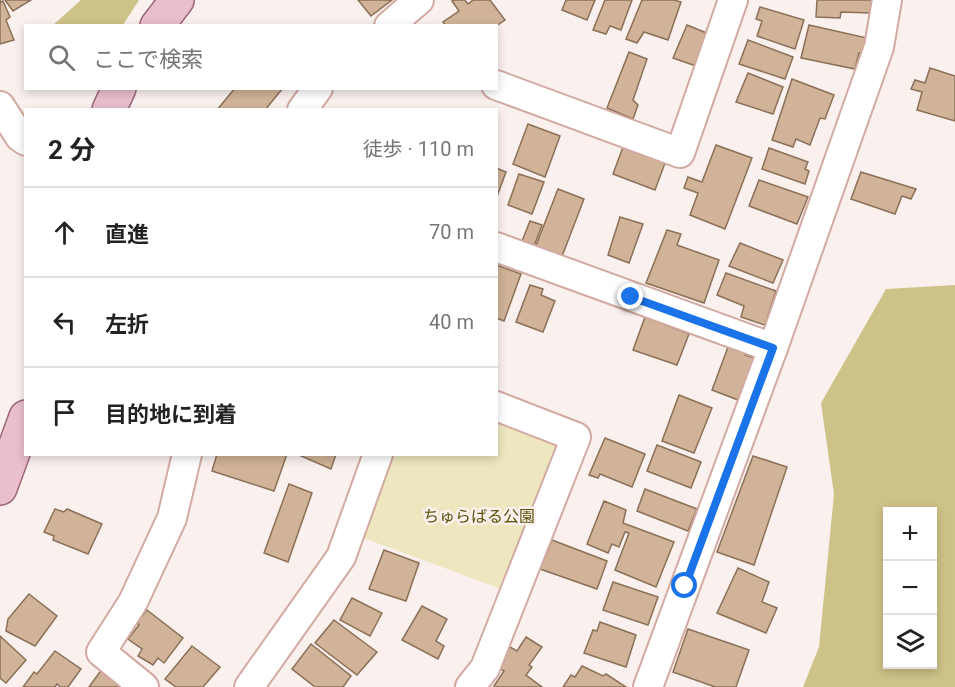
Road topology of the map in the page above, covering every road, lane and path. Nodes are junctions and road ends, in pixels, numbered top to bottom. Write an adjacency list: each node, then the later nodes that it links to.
1 (177, 0): 5 (main road)
2 (419, 0): 6 (street)
3 (887, 0): 13 (street)
4 (724, 3): 7 (street)
5 (159, 24)
6 (391, 24)
7 (498, 87)
8 (317, 90): 10 (street)
9 (0, 106): 11 (street)
10 (303, 108)
11 (24, 140)
12 (498, 249): 13 (street)
13 (773, 348): 22 (street)
14 (498, 407): 21 (street)
15 (24, 422): 18 (main road)
16 (187, 456): 19 (street)
17 (377, 456): 20 (street)
18 (0, 488)
19 (144, 687)
20 (249, 687)
21 (471, 687)
22 (648, 687)

